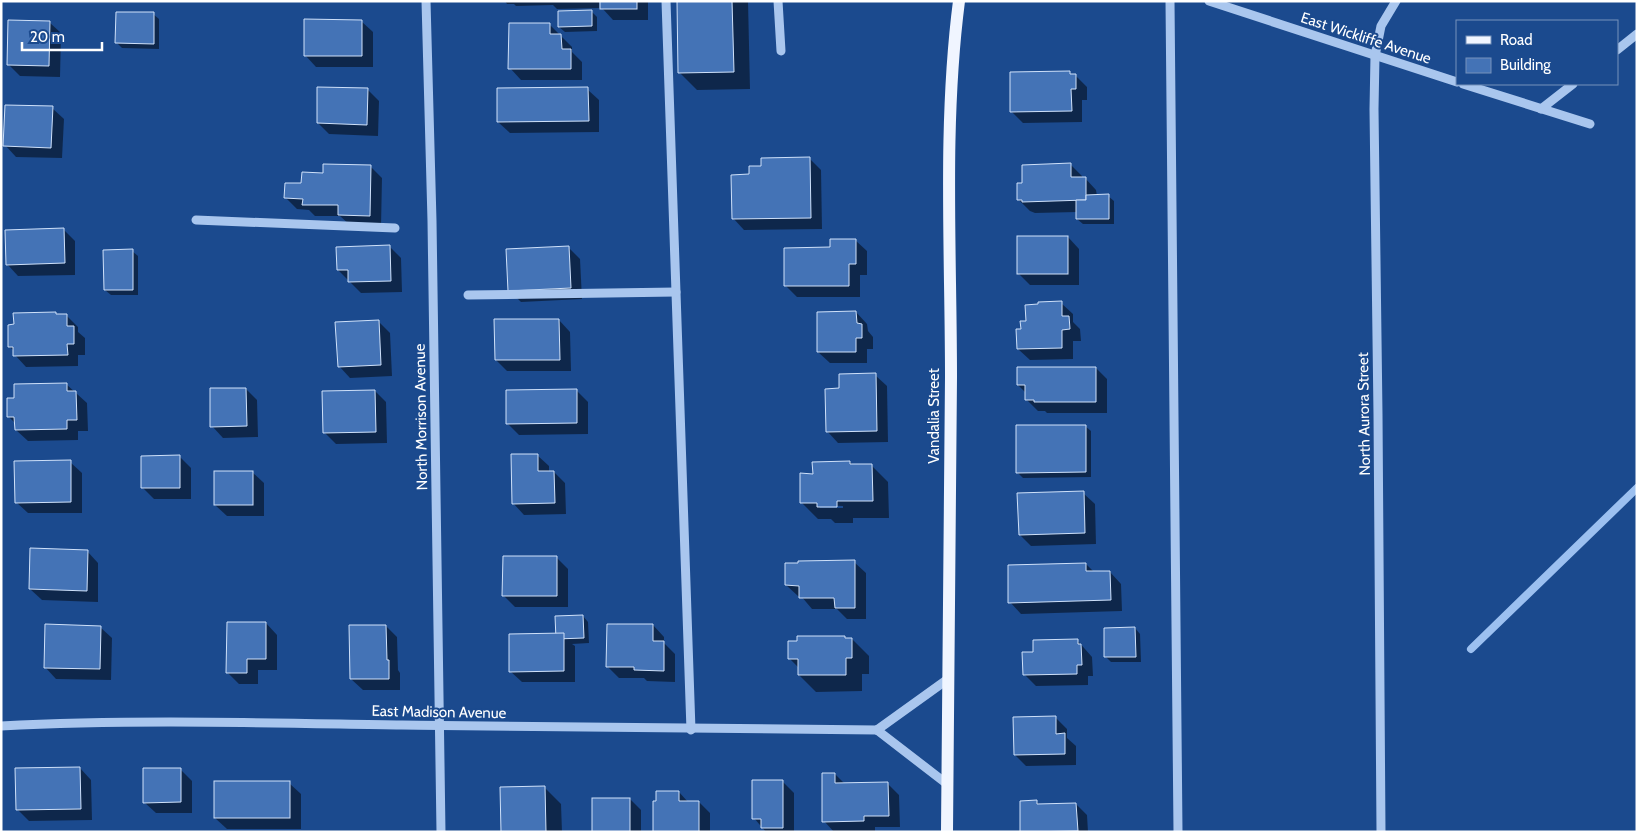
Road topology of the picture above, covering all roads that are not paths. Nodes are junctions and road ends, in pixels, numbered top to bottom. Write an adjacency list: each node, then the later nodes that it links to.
1 (426, 1): 23 (street, North Morrison Avenue)
2 (666, 1): 19 (street)
3 (778, 1): 10 (street)
4 (959, 1): 21 (main road, Vandalia Street)
5 (1170, 1): 29 (street)
6 (1209, 1): 11 (street, East Wickliffe Avenue)
7 (1396, 1): 11 (street, North Aurora Street)
8 (1637, 34): 9 (street)
9 (1618, 49)
10 (781, 51)
11 (1375, 56): 12 (street, East Wickliffe Avenue); 30 (street, North Aurora Street)
12 (1456, 82)
13 (1466, 85): 15 (street)
14 (1572, 85): 15 (street)
15 (1541, 109): 16 (street)
16 (1590, 124)
17 (196, 220): 18 (street)
18 (395, 228)
19 (676, 292): 20 (street); 24 (street)
20 (468, 295)
21 (948, 679): 25 (street); 26 (main road, Vandalia Street)
22 (1, 726): 23 (street, East Madison Avenue)
23 (439, 726): 24 (street, East Madison Avenue); 27 (street, North Morrison Avenue)
24 (691, 730): 25 (street, East Madison Avenue)
25 (877, 730): 26 (street)
26 (947, 784): 28 (main road, Vandalia Street)
27 (442, 832)
28 (947, 832)
29 (1178, 832)
30 (1381, 832)

